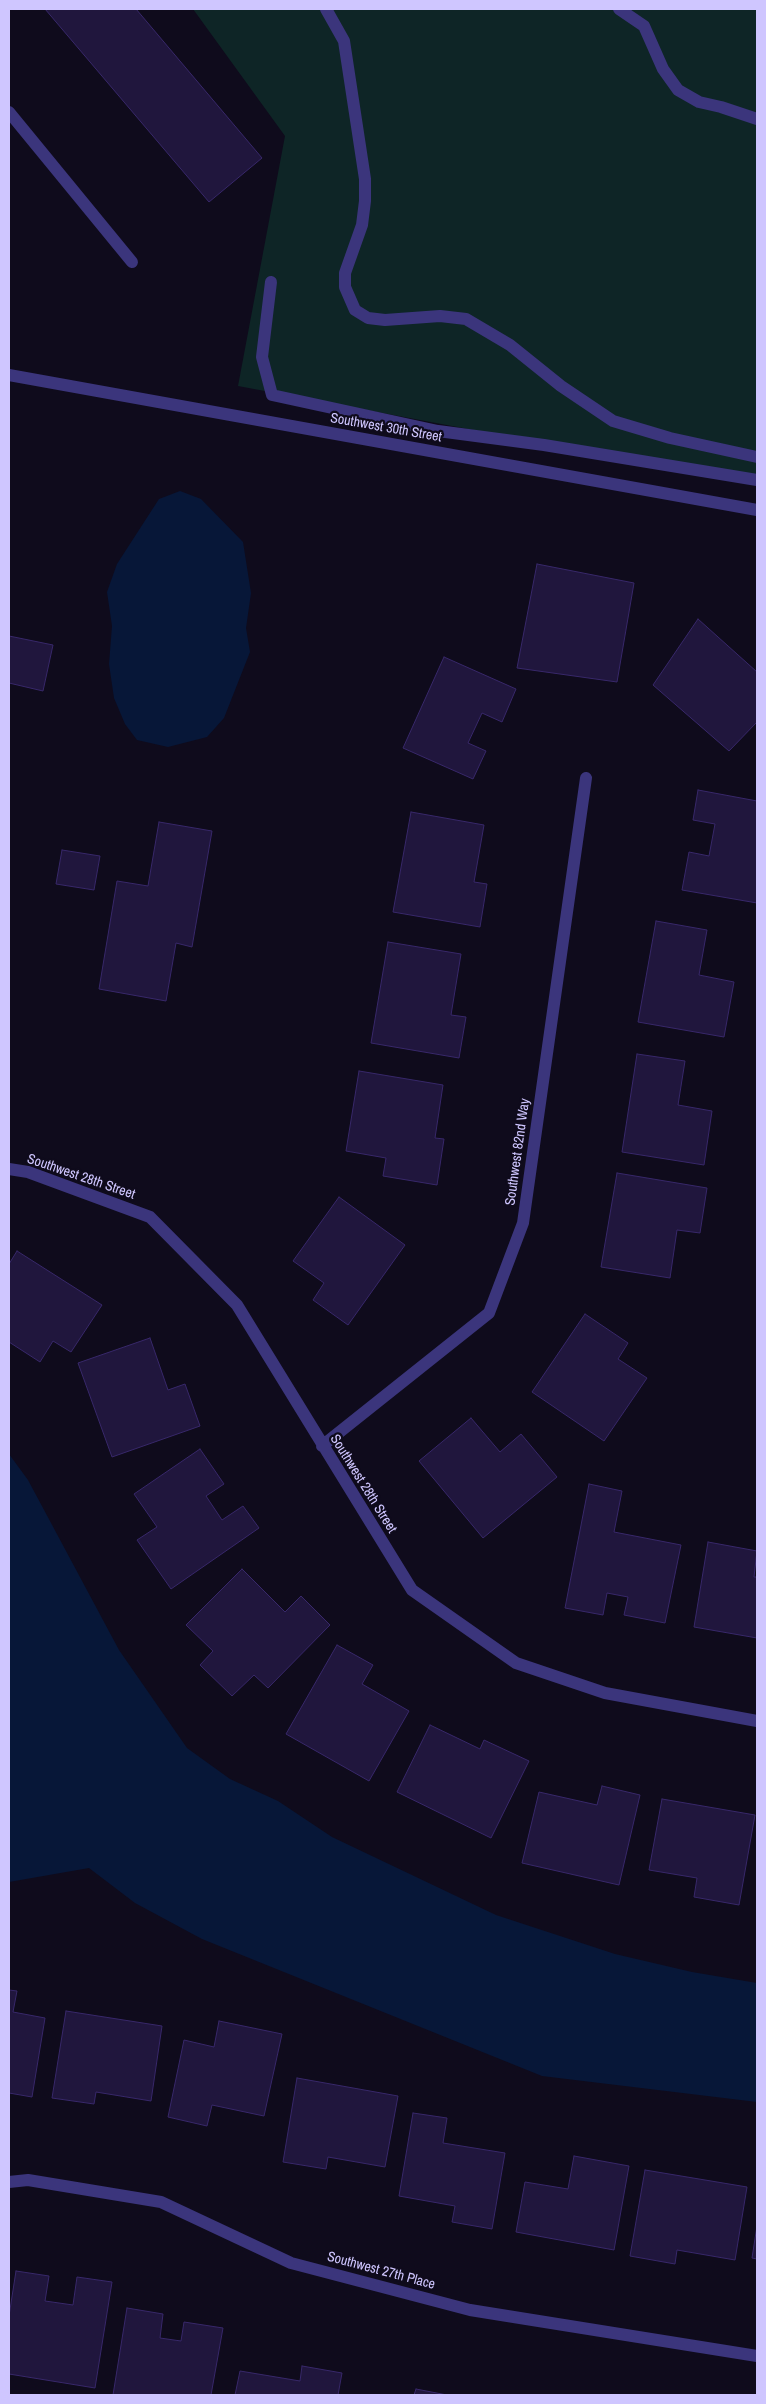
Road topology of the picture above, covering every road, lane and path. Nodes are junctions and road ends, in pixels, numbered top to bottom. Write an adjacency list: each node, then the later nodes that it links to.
1 (326, 9): 8 (street)
2 (619, 9): 4 (street)
3 (9, 112): 5 (street)
4 (757, 119)
5 (132, 262)
6 (271, 282): 9 (street)
7 (9, 375): 10 (street, Southwest 30th Street)
8 (757, 457)
9 (757, 480)
10 (757, 510)
11 (586, 778): 13 (street, Southwest 82nd Way)
12 (9, 1168): 13 (street, Southwest 28th Street)
13 (322, 1446): 14 (street, Southwest 28th Street)
14 (757, 1721)
15 (9, 2182): 16 (street, Southwest 27th Place)
16 (757, 2356)

